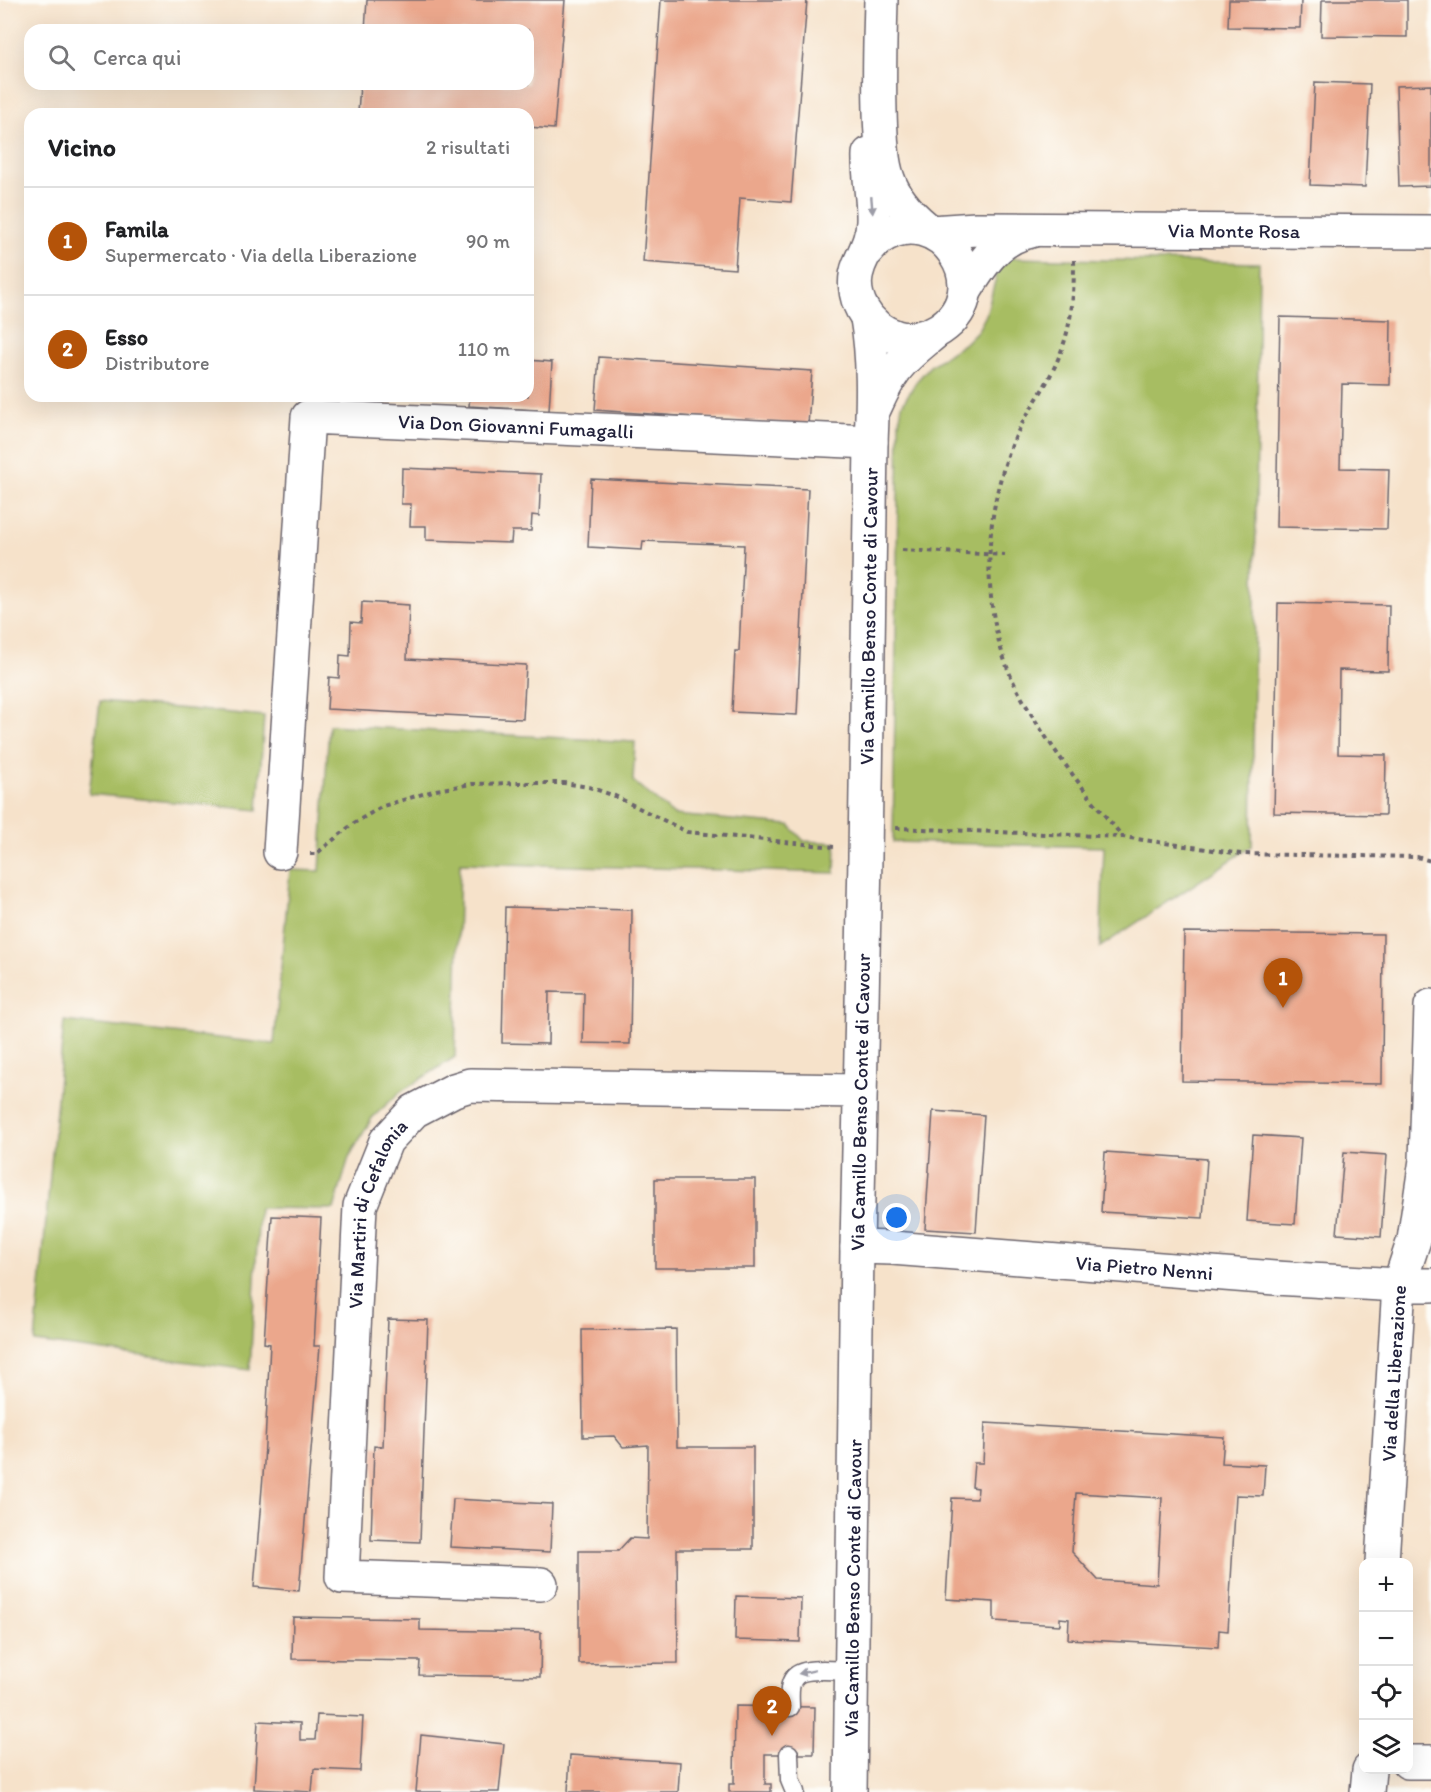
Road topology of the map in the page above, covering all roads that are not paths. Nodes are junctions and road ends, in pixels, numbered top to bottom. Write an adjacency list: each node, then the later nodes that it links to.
1 (881, 0): 2 (street)
2 (879, 106): 4 (street); 6 (street, one-way to 6)
3 (1036, 230): 4 (street, Via Monte Rosa); 5 (street, Via Monte Rosa); 7 (street)
4 (931, 232): 6 (street); 7 (street)
5 (1431, 232)
6 (867, 251): 8 (street)
7 (965, 291): 9 (street)
8 (867, 318): 9 (street); 10 (street, Via Camillo Benso Conte di Cavour)
9 (933, 334): 10 (street, Via Camillo Benso Conte di Cavour)
10 (871, 427): 11 (street, Via Don Giovanni Fumagalli); 13 (street, Via Camillo Benso Conte di Cavour)
11 (280, 852)
12 (1431, 1006): 16 (street, Via della Liberazione)
13 (860, 1091): 14 (street, Via Camillo Benso Conte di Cavour); 18 (street, Via Martiri di Cefalonia)
14 (857, 1248): 16 (street, Via Pietro Nenni); 19 (street, Via Camillo Benso Conte di Cavour)
15 (1431, 1285): 16 (street, Via Pietro Nenni)
16 (1399, 1286): 17 (street, Via della Liberazione)
17 (1382, 1558)
18 (541, 1584)
19 (851, 1671): 20 (lane, one-way to 20); 26 (street, Via Camillo Benso Conte di Cavour)
20 (790, 1707)
21 (789, 1754): 25 (lane)
22 (1413, 1762): 23 (street)
23 (1431, 1762)
24 (1369, 1774): 27 (street)
25 (795, 1792)
26 (850, 1792)
27 (1367, 1792)

